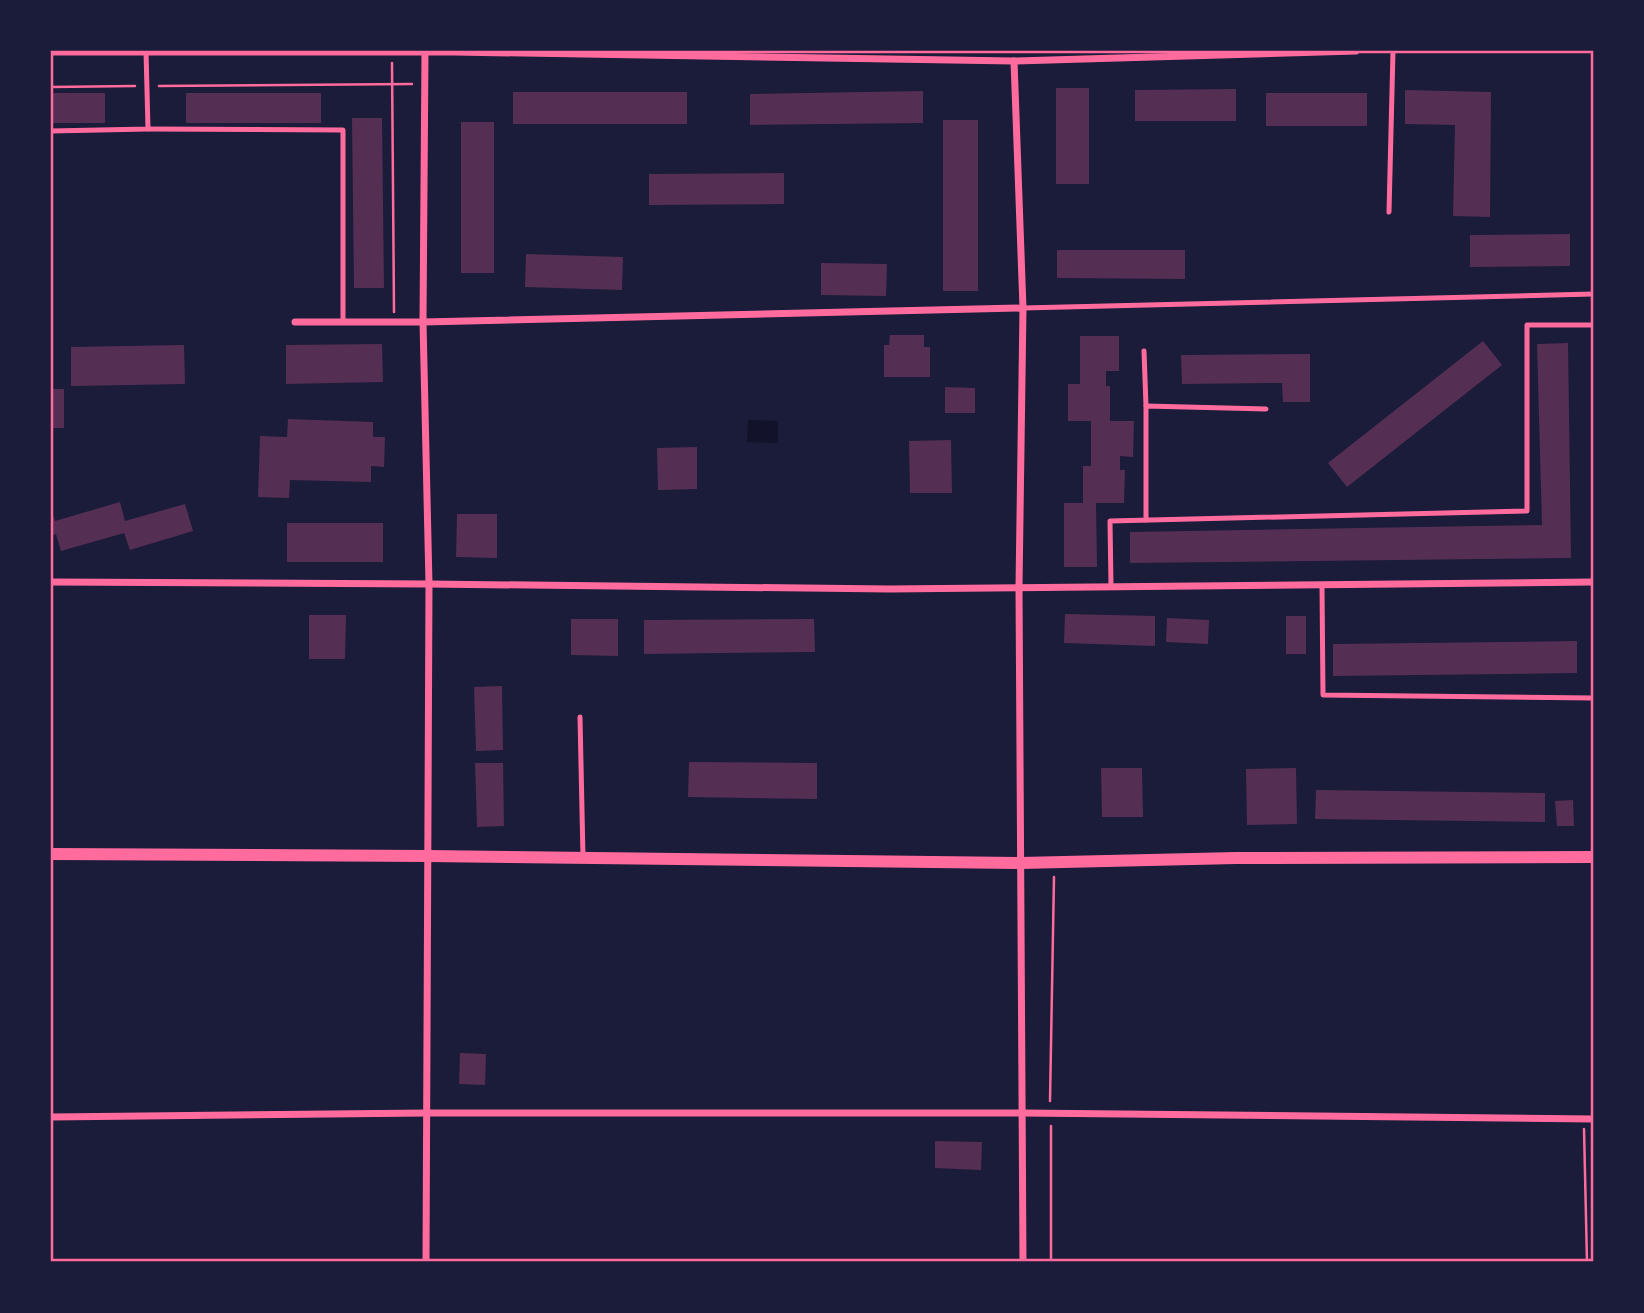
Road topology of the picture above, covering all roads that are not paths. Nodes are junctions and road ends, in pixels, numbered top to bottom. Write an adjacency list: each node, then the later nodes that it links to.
1 (146, 51): 4 (street); 5 (street); 8 (lane)
2 (1356, 51): 7 (street)
3 (1393, 51): 10 (lane)
4 (51, 52)
5 (392, 52): 6 (street)
6 (425, 52): 7 (street); 15 (street)
7 (1014, 61): 12 (street)
8 (148, 129): 9 (lane); 14 (lane)
9 (51, 131)
10 (1389, 212)
11 (1593, 294): 12 (lane)
12 (1023, 308): 15 (street); 26 (street)
13 (295, 321): 14 (street)
14 (343, 322): 15 (street)
15 (423, 322): 23 (street)
16 (1593, 325): 20 (lane)
17 (1144, 351): 18 (lane)
18 (1146, 406): 19 (lane); 20 (lane)
19 (1266, 409)
20 (1146, 520): 24 (lane)
21 (51, 582): 23 (street)
22 (1593, 582): 25 (street)
23 (429, 583): 26 (street); 30 (street)
24 (1111, 586): 25 (street); 26 (street)
25 (1322, 586): 27 (lane)
26 (1018, 587): 33 (street)
27 (1593, 698)
28 (580, 717): 31 (lane)
29 (51, 854): 30 (street)
30 (427, 856): 31 (street); 34 (street)
31 (583, 857): 33 (street)
32 (1593, 857): 33 (street)
33 (1020, 863): 35 (street)
34 (427, 1113): 35 (street); 36 (street); 38 (street)
35 (1023, 1113): 37 (street); 39 (street)
36 (51, 1117)
37 (1593, 1119)
38 (426, 1262)
39 (1023, 1262)

